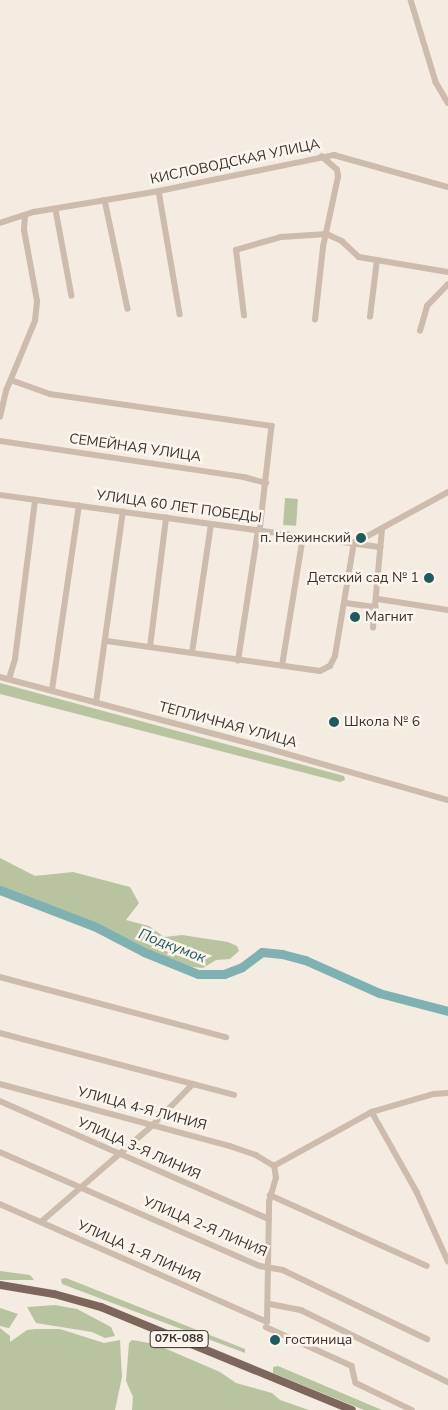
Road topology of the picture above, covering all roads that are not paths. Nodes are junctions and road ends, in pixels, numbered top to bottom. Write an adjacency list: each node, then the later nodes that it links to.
1 (411, 0): 2 (street)
2 (448, 103)
3 (322, 158): 4 (street, КИСЛОВОДСКАЯ УЛИЦА); 5 (street, КИСЛОВОДСКАЯ УЛИЦА); 10 (street)
4 (448, 187)
5 (159, 191): 6 (street, КИСЛОВОДСКАЯ УЛИЦА); 16 (street)
6 (105, 200): 7 (street, КИСЛОВОДСКАЯ УЛИЦА); 15 (street)
7 (56, 210): 8 (street, КИСЛОВОДСКАЯ УЛИЦА); 14 (street)
8 (25, 217): 9 (street, КИСЛОВОДСКАЯ УЛИЦА); 21 (street)
9 (0, 224)
10 (327, 234): 11 (street); 17 (street); 19 (street)
11 (377, 260): 12 (street); 18 (street)
12 (448, 272)
13 (448, 284): 20 (street)
14 (72, 296)
15 (128, 309)
16 (180, 314)
17 (244, 316)
18 (370, 317)
19 (315, 320)
20 (420, 331)
21 (11, 380): 22 (street); 24 (street)
22 (0, 417)
23 (0, 441): 24 (street, СЕМЕЙНАЯ УЛИЦА)
24 (266, 483): 33 (street)
25 (448, 492): 32 (street)
26 (0, 495): 27 (street, УЛИЦА 60 ЛЕТ ПОБЕДЫ)
27 (35, 500): 28 (street, УЛИЦА 60 ЛЕТ ПОБЕДЫ); 48 (street)
28 (79, 506): 29 (street, УЛИЦА 60 ЛЕТ ПОБЕДЫ); 49 (street)
29 (122, 512): 30 (street, УЛИЦА 60 ЛЕТ ПОБЕДЫ); 42 (street)
30 (166, 518): 31 (street, УЛИЦА 60 ЛЕТ ПОБЕДЫ); 43 (street)
31 (211, 525): 33 (street, УЛИЦА 60 ЛЕТ ПОБЕДЫ); 44 (street)
32 (382, 529): 35 (street); 36 (street)
33 (259, 531): 34 (street, УЛИЦА 60 ЛЕТ ПОБЕДЫ); 45 (street)
34 (302, 537): 35 (street, УЛИЦА 60 ЛЕТ ПОБЕДЫ); 46 (street)
35 (355, 543): 36 (street, УЛИЦА 60 ЛЕТ ПОБЕДЫ); 38 (street)
36 (380, 547): 37 (street)
37 (378, 598): 39 (street); 40 (street)
38 (346, 603): 39 (street); 46 (street)
39 (376, 607): 41 (street)
40 (448, 610)
41 (372, 628)
42 (107, 641): 43 (street); 50 (street)
43 (150, 647): 44 (street)
44 (192, 653): 45 (street)
45 (238, 661): 46 (street)
46 (282, 666)
47 (0, 677): 48 (street, ТЕПЛИЧНАЯ УЛИЦА)
48 (9, 679): 49 (street, ТЕПЛИЧНАЯ УЛИЦА)
49 (52, 690): 50 (street, ТЕПЛИЧНАЯ УЛИЦА)
50 (96, 702): 51 (street, ТЕПЛИЧНАЯ УЛИЦА)
51 (448, 800)
52 (0, 977): 54 (street)
53 (0, 1033): 56 (street)
54 (226, 1037)
55 (0, 1084): 61 (street, УЛИЦА 4-Я ЛИНИЯ)
56 (192, 1084): 58 (street); 61 (street)
57 (448, 1093): 60 (street)
58 (234, 1095)
59 (0, 1101): 63 (street, УЛИЦА 3-Я ЛИНИЯ)
60 (372, 1112): 64 (street); 70 (street)
61 (153, 1124): 63 (street); 64 (street, УЛИЦА 4-Я ЛИНИЯ)
62 (0, 1152): 65 (street, УЛИЦА 2-Я ЛИНИЯ)
63 (119, 1153): 65 (street); 68 (street, УЛИЦА 3-Я ЛИНИЯ)
64 (274, 1166): 66 (street)
65 (81, 1188): 69 (street); 72 (street, УЛИЦА 2-Я ЛИНИЯ)
66 (270, 1195): 68 (street); 71 (street)
67 (0, 1204): 69 (street, УЛИЦА 1-Я ЛИНИЯ)
68 (269, 1219): 72 (street)
69 (41, 1222): 75 (street, УЛИЦА 1-Я ЛИНИЯ)
70 (448, 1261)
71 (427, 1266)
72 (270, 1267): 74 (street); 76 (street, УЛИЦА 2-Я ЛИНИЯ)
73 (0, 1285): 78 (main road, 07К-088)
74 (270, 1304): 75 (street); 77 (street)
75 (267, 1324): 79 (street, УЛИЦА 1-Я ЛИНИЯ)
76 (427, 1339)
77 (448, 1382)
78 (352, 1410)
79 (412, 1410)

